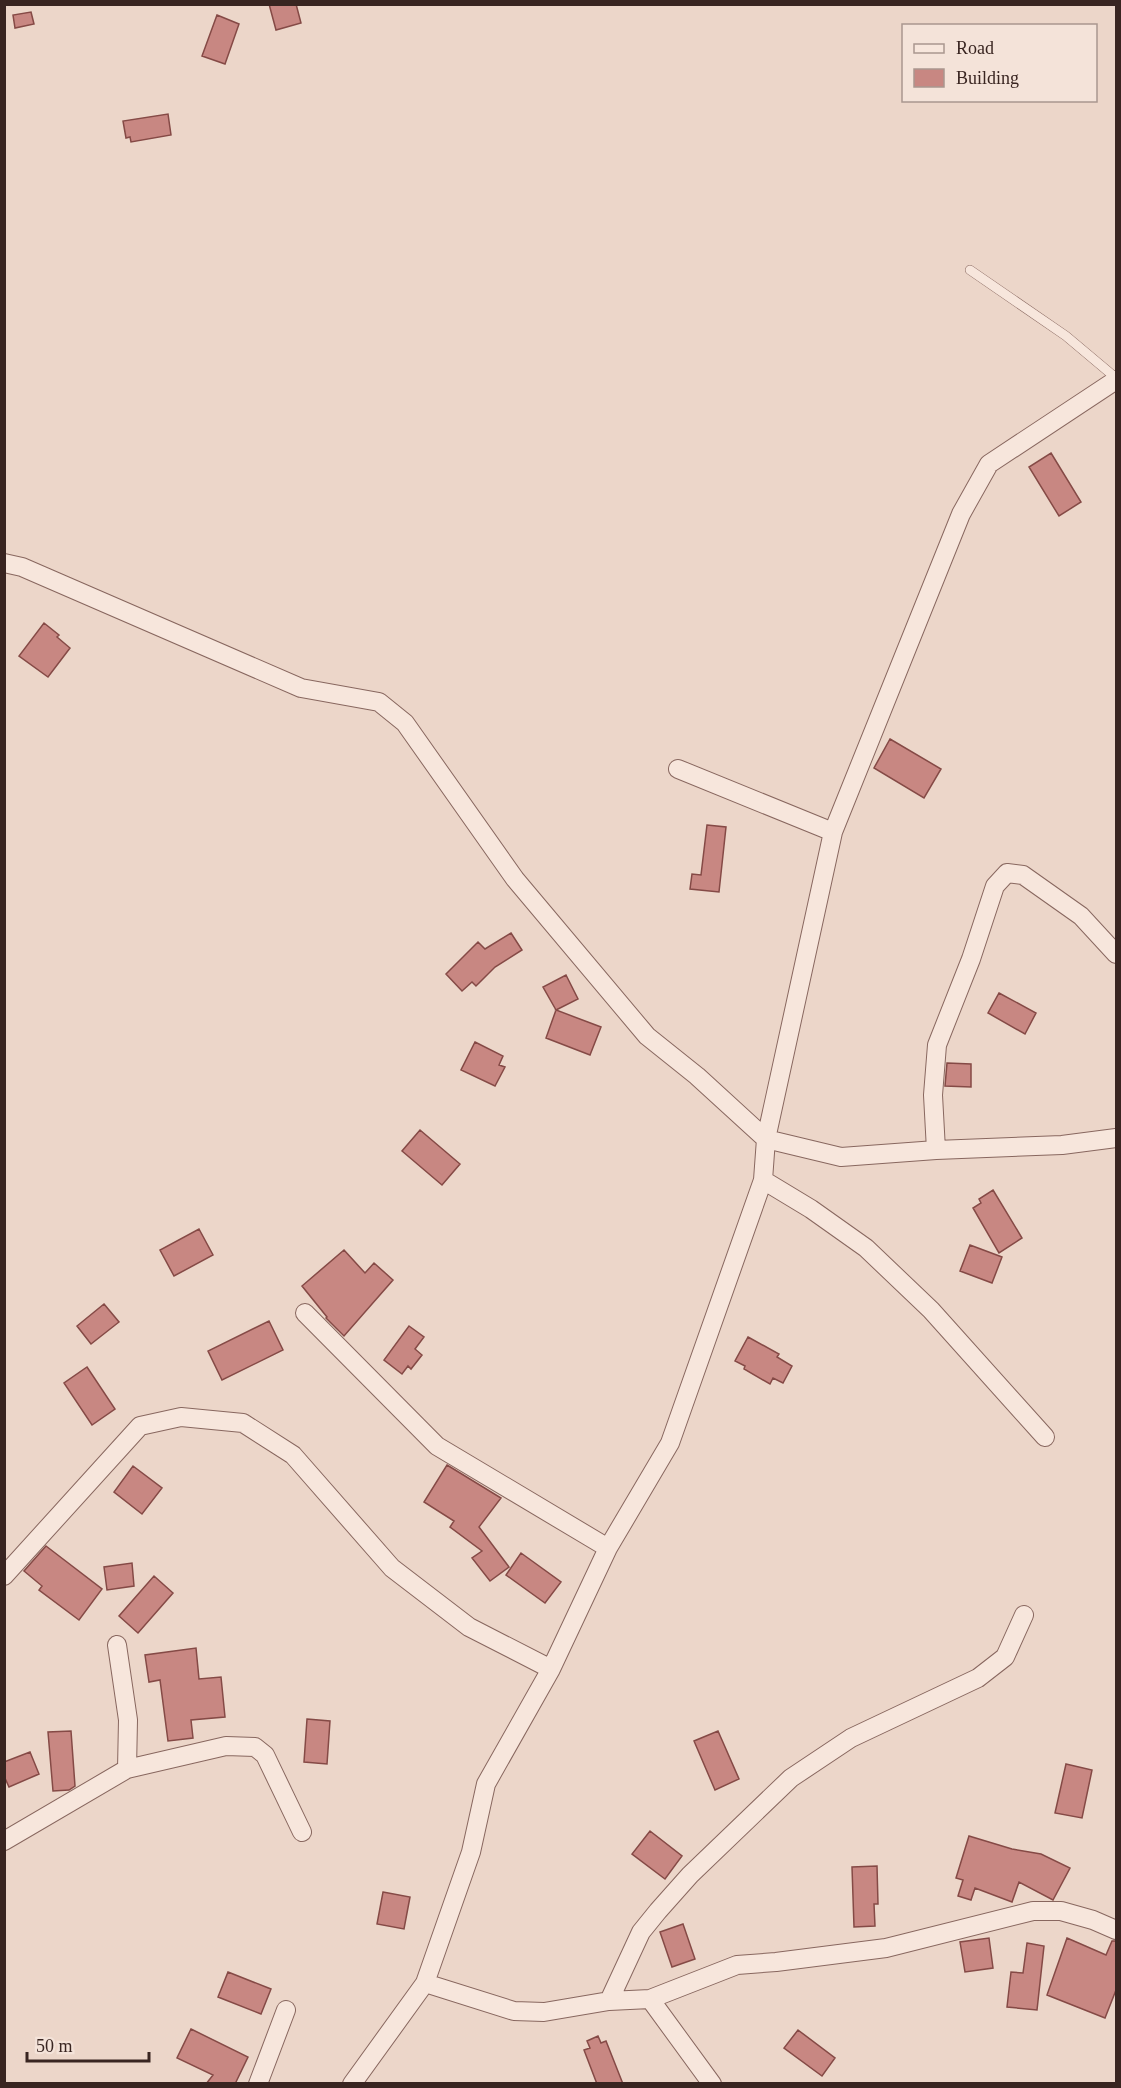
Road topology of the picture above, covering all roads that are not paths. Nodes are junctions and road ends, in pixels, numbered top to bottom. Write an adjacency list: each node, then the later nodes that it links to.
1 (970, 270): 2 (lane)
2 (1116, 379): 5 (street)
3 (4, 563): 8 (street)
4 (678, 769): 5 (street)
5 (833, 832): 8 (street)
6 (1116, 954): 9 (street)
7 (1116, 1138): 9 (street)
8 (766, 1139): 9 (street); 10 (street)
9 (936, 1150)
10 (763, 1180): 12 (street); 13 (street)
11 (305, 1313): 13 (street)
12 (1045, 1437)
13 (608, 1548): 17 (street)
14 (4, 1576): 17 (street)
15 (1024, 1615): 24 (street)
16 (117, 1645): 18 (street)
17 (550, 1669): 22 (street)
18 (127, 1769): 19 (street); 20 (street)
19 (302, 1832)
20 (4, 1841)
21 (1116, 1930): 23 (street)
22 (425, 1983): 24 (street); 27 (street)
23 (650, 1998): 24 (street); 28 (street)
24 (609, 2001)
25 (286, 2010): 26 (street)
26 (258, 2084)
27 (351, 2084)
28 (712, 2084)

